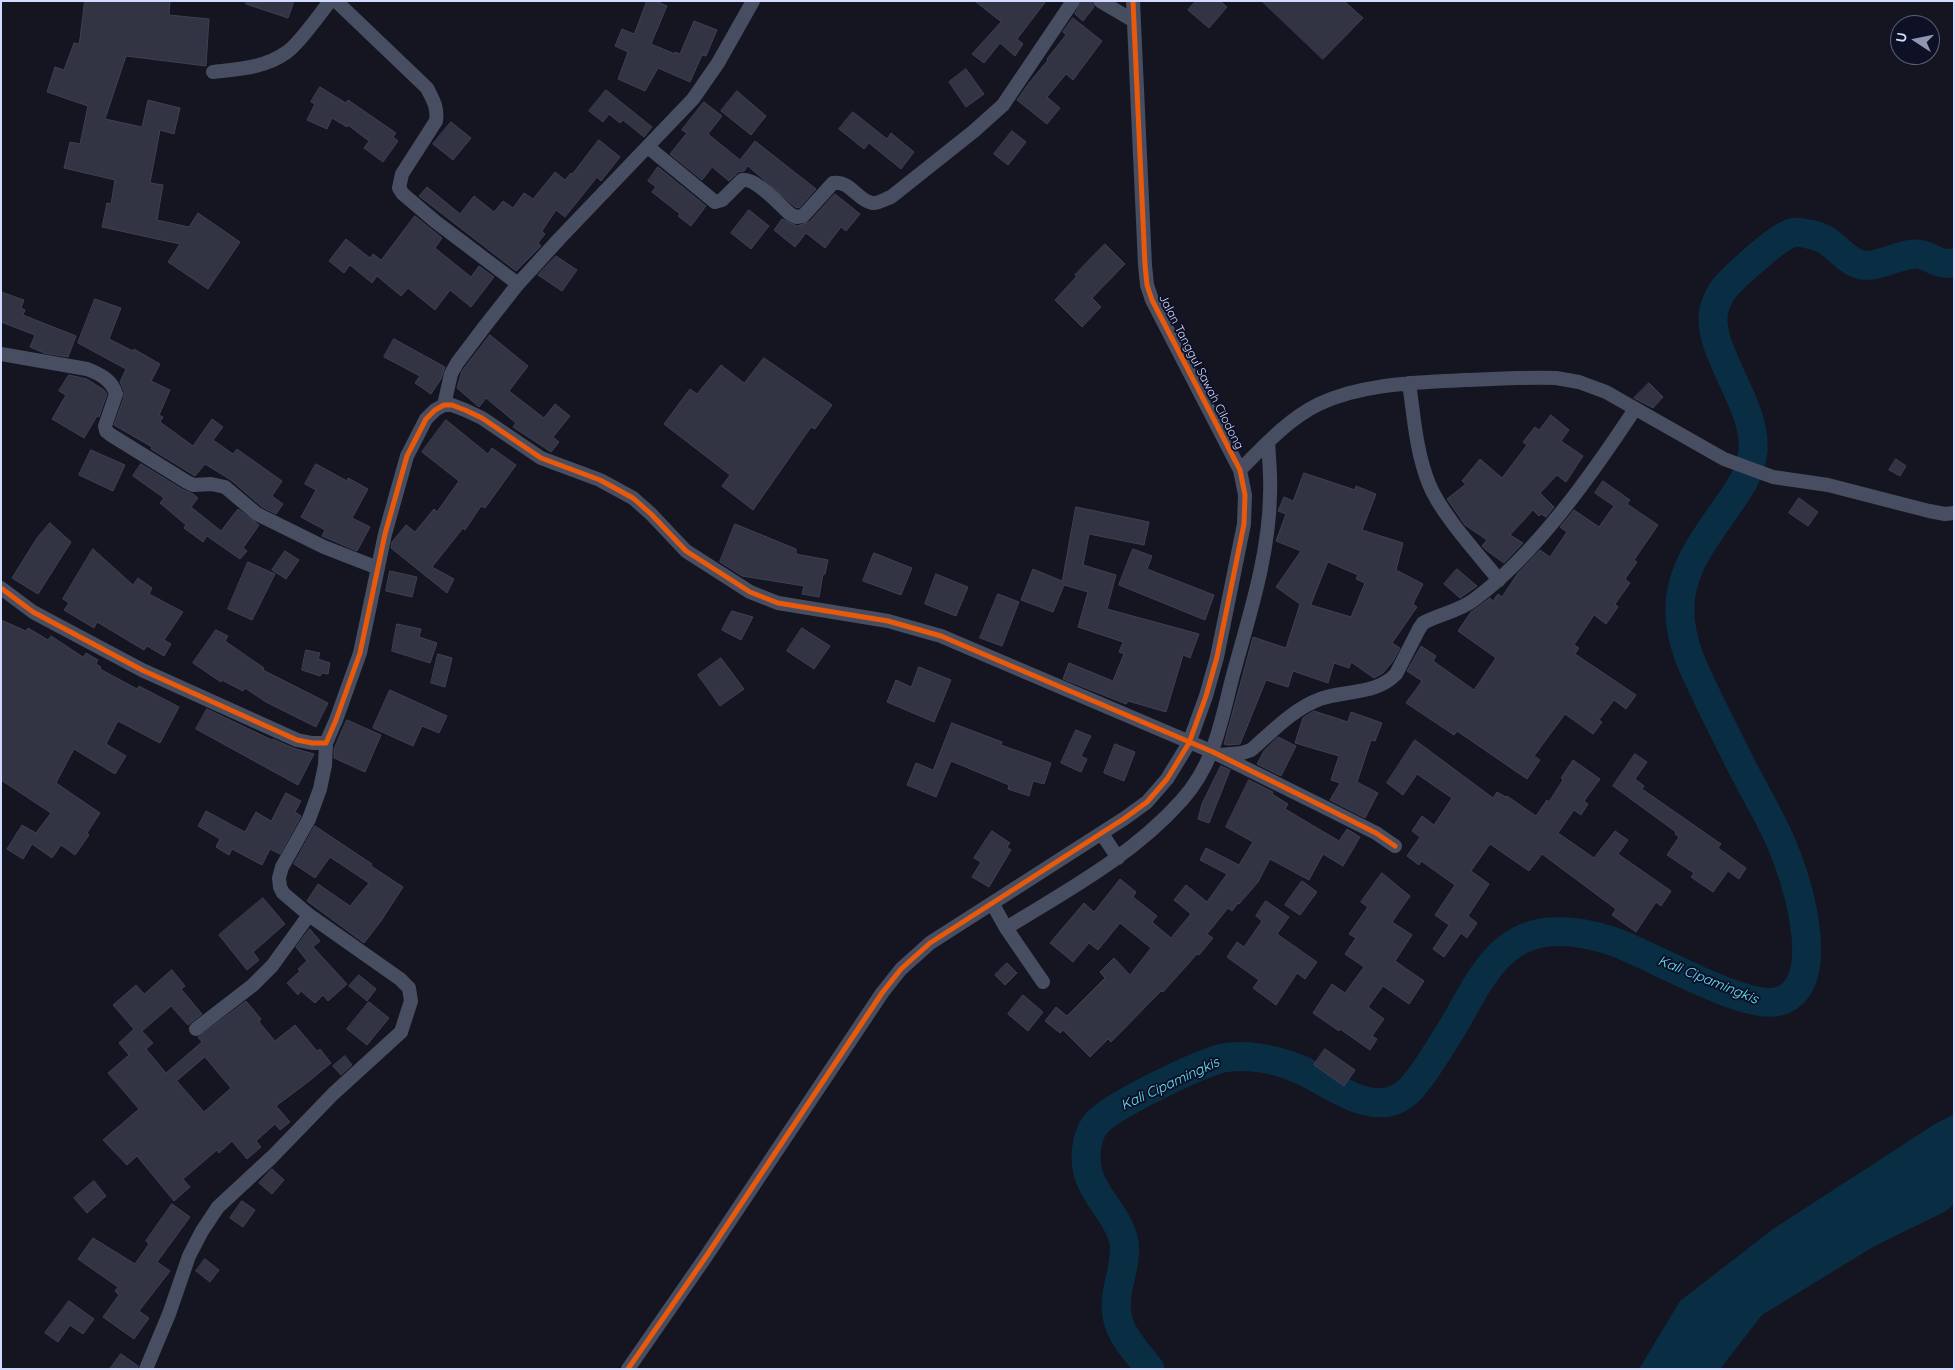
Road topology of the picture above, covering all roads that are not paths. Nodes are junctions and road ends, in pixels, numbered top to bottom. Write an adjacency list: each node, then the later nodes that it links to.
1 (330, 1): 8 (street)
2 (336, 1): 10 (street)
3 (753, 1): 9 (street)
4 (1073, 1): 9 (street)
5 (1100, 1): 7 (street)
6 (1133, 1): 7 (street, Jalan Tanggul Sawah Cilodong)
7 (1134, 21): 16 (street, Jalan Tanggul Sawah Cilodong)
8 (213, 72)
9 (648, 147): 10 (street)
10 (518, 284): 13 (street)
11 (1, 354): 18 (street)
12 (1409, 383): 14 (street); 15 (street); 19 (street)
13 (444, 405): 18 (street); 24 (street)
14 (1635, 409): 17 (street); 19 (street)
15 (1268, 442): 16 (street); 22 (street)
16 (1240, 470): 21 (street, Jalan Tanggul Sawah Cilodong)
17 (1954, 513)
18 (378, 568): 23 (street)
19 (1499, 580): 25 (street)
20 (1, 588): 23 (street)
21 (1217, 657): 22 (street); 24 (street, Jalan Tanggul Sawah Cilodong)
22 (1236, 666): 25 (street)
23 (326, 743): 30 (street)
24 (1189, 743): 25 (street); 26 (street, Jalan Tanggul Sawah Cilodong)
25 (1215, 754): 27 (street); 28 (street)
26 (1102, 834): 28 (street); 29 (street, Jalan Tanggul Sawah Cilodong)
27 (1395, 846)
28 (1118, 858): 31 (street)
29 (992, 903): 31 (street); 35 (street, Jalan Tanggul Sawah Cilodong)
30 (310, 915): 33 (street); 34 (street)
31 (1006, 928): 32 (street)
32 (1044, 982)
33 (196, 1029)
34 (146, 1369)
35 (628, 1369)

